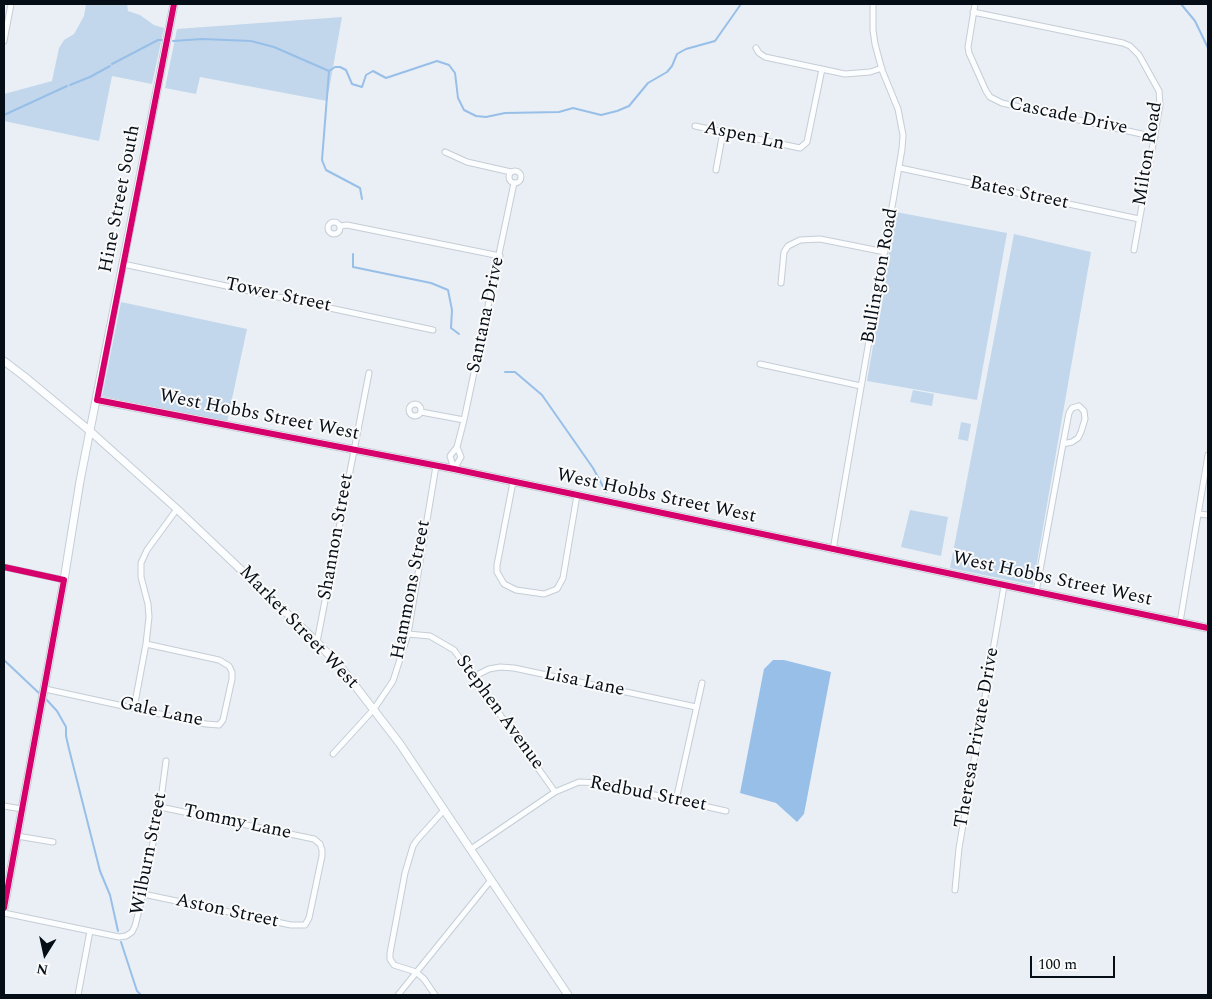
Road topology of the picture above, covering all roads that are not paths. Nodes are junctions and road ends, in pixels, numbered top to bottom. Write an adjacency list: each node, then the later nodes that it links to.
1 (10, 4): 6 (street)
2 (174, 4): 23 (street, Hine Street South)
3 (873, 4): 8 (street, Bullington Road)
4 (975, 4): 5 (street, Cascade Drive)
5 (973, 12): 12 (street, Cascade Drive); 12 (street, Milton Road)
6 (4, 41)
7 (756, 48): 9 (street)
8 (882, 68): 9 (street); 14 (street, Bullington Road)
9 (822, 69): 11 (street, Aspen Ln)
10 (695, 126): 11 (street, Aspen Ln)
11 (723, 132): 15 (street)
12 (1155, 137): 18 (street, Milton Road)
13 (445, 152): 16 (street)
14 (900, 168): 18 (street, Bates Street); 21 (street, Bullington Road)
15 (716, 170)
16 (511, 172): 17 (street, Santana Drive); 17 (street, Santana Drive)
17 (514, 183): 22 (street, Santana Drive)
18 (1139, 219): 20 (street, Milton Road)
19 (340, 226): 22 (street)
20 (1134, 250)
21 (884, 252): 24 (street); 29 (street, Bullington Road)
22 (500, 256): 32 (street, Santana Drive)
23 (123, 264): 25 (street, Tower Street); 30 (street, Hine Street South)
24 (781, 283)
25 (433, 330)
26 (4, 361): 33 (street, Market Street West)
27 (760, 364): 29 (street)
28 (369, 373): 36 (street, Shannon Street)
29 (861, 386): 45 (street, Bullington Road)
30 (97, 400): 33 (street, Hine Street South); 36 (street, West Hobbs Street West)
31 (421, 412): 32 (street)
32 (464, 420): 35 (street, Santana Drive)
33 (90, 431): 42 (street, Market Street West); 47 (street, Hine Street South)
34 (1063, 444): 34 (street); 49 (street)
35 (457, 447): 39 (street, Santana Drive); 39 (street, Santana Drive)
36 (354, 450): 38 (street, West Hobbs Street West); 53 (street, Shannon Street)
37 (1208, 455): 43 (street)
38 (436, 466): 39 (street, West Hobbs Street West); 52 (street, Hammons Street)
39 (454, 469): 40 (street, West Hobbs Street West)
40 (513, 482): 41 (street, West Hobbs Street West); 41 (street)
41 (577, 495): 45 (street, West Hobbs Street West)
42 (177, 509): 53 (street, Market Street West); 54 (street)
43 (1199, 514): 44 (street); 50 (street)
44 (1208, 515)
45 (833, 550): 48 (street, West Hobbs Street West)
46 (4, 567): 47 (street)
47 (64, 580): 57 (street, Hine Street South)
48 (1004, 586): 49 (street, West Hobbs Street West); 74 (street, Theresa Private Drive)
49 (1036, 592): 50 (street, West Hobbs Street West)
50 (1180, 622): 51 (street, West Hobbs Street West)
51 (1208, 628)
52 (408, 634): 55 (street, Stephen Avenue); 60 (street, Hammons Street)
53 (317, 642): 60 (street, Market Street West)
54 (146, 644): 59 (street); 59 (street, Gale Lane)
55 (473, 677): 58 (street, Lisa Lane); 63 (street, Stephen Avenue)
56 (702, 683): 58 (street)
57 (45, 689): 59 (street, Gale Lane); 67 (street, Hine Street South)
58 (696, 707): 64 (street)
59 (134, 708)
60 (374, 709): 61 (street, Hammons Street); 68 (street, Market Street West)
61 (333, 754)
62 (166, 761): 66 (street, Wilburn Street)
63 (555, 792): 64 (street, Redbud Street); 72 (street, Redbud Street)
64 (676, 800): 69 (street, Redbud Street)
65 (4, 806): 67 (street)
66 (160, 807): 75 (street, Wilburn Street); 78 (street, Tommy Lane)
67 (22, 809): 70 (street, Hine Street South)
68 (444, 810): 72 (street, Market Street West); 80 (street)
69 (726, 811)
70 (17, 836): 71 (street); 76 (street, Hine Street South)
71 (53, 842)
72 (471, 849): 73 (street, Market Street West)
73 (491, 880): 80 (street); 84 (street, Market Street West)
74 (955, 890)
75 (143, 894): 78 (street, Aston Street); 79 (street, Wilburn Street)
76 (4, 908)
77 (4, 913): 79 (street)
78 (309, 918)
79 (90, 931): 81 (street)
80 (416, 972): 82 (street); 83 (street)
81 (78, 995)
82 (398, 995)
83 (435, 995)
84 (568, 995)

